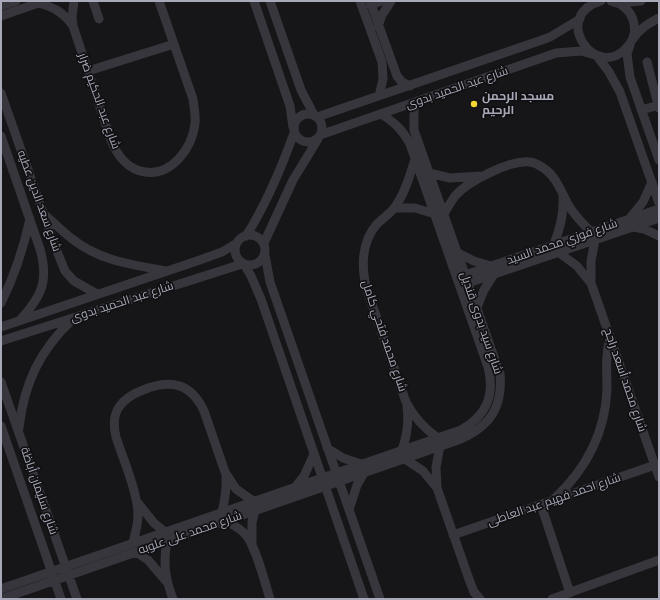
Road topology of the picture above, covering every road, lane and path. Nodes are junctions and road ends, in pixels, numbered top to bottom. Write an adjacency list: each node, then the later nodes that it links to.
1 (16, 1): 16 (street)
2 (74, 1): 20 (street, شارع عبد الحكيم ضرار)
3 (93, 1): 18 (street)
4 (159, 1): 23 (street, شارع عبد الحكيم ضرار)
5 (254, 1): 35 (street)
6 (270, 1): 34 (street)
7 (360, 1): 29 (street)
8 (381, 1): 14 (street)
9 (391, 1): 21 (street)
10 (601, 1): 15 (street)
11 (641, 1): 13 (street)
12 (41, 2): 16 (street); 20 (street, شارع عبد الحكيم ضرار)
13 (614, 2): 22 (street)
14 (370, 3): 21 (street)
15 (585, 6): 19 (street)
16 (2, 14)
17 (659, 18): 22 (street)
18 (99, 19)
19 (580, 19): 24 (street); 27 (street, شارع عبد الحميد بدوى)
20 (73, 26): 26 (street, شارع عبد الحكيم ضرار)
21 (378, 26): 27 (street)
22 (631, 43): 24 (street, شارع عبد الحميد بدوى); 32 (street)
23 (174, 44): 26 (street); 26 (street, شارع عبد الحكيم ضرار)
24 (596, 55): 30 (street, شارع عبد الحميد بدوى); 44 (street)
25 (647, 62): 31 (street)
26 (88, 71)
27 (410, 86): 29 (street, شارع عبد الحميد بدوى)
28 (1, 94): 49 (street, شارع سعد الدين عطيه)
29 (379, 96): 34 (street, شارع عبد الحميد بدوى)
30 (415, 102): 33 (street, شارع عبد الحميد بدوى); 36 (street, شارع سيد بدوى قنديل)
31 (659, 106): 32 (street)
32 (641, 110): 41 (street)
33 (381, 114): 37 (street, شارع سيد بدوى قنديل); 39 (street, شارع عبد الحميد بدوى)
34 (316, 116): 35 (street); 39 (street)
35 (293, 130): 39 (street); 54 (street)
36 (414, 130): 37 (street); 42 (street, شارع سيد بدوى قنديل)
37 (405, 134): 40 (street, شارع سيد بدوى قنديل)
38 (1, 136): 52 (street, شارع سعد الدين عطيه)
39 (319, 137): 59 (street)
40 (415, 159): 47 (street, شارع محمد فتحي كامل); 50 (street, شارع سيد بدوى قنديل)
41 (659, 160)
42 (429, 173): 43 (street); 50 (street, شارع سيد بدوى قنديل)
43 (482, 176): 45 (street); 50 (street)
44 (652, 182): 46 (street); 53 (street)
45 (563, 196): 55 (street); 60 (street)
46 (659, 203)
47 (394, 208): 50 (street); 78 (street, شارع محمد فتحي كامل)
48 (659, 208): 53 (street, شارع فوزي محمد السيد)
49 (43, 213): 58 (street, شارع سعد الدين عطيه); 66 (street)
50 (439, 214): 62 (street, شارع سيد بدوى قنديل); 71 (street, شارع سيد بدوى قنديل)
51 (659, 218): 53 (street, شارع فوزي محمد السيد)
52 (30, 219): 61 (street, شارع سعد الدين عطيه); 70 (street)
53 (631, 223): 55 (street, شارع فوزي محمد السيد); 56 (street)
54 (246, 236): 57 (street); 59 (street)
55 (593, 236): 60 (street, شارع فوزي محمد السيد); 68 (street, شارع محمد أسعد راجح)
56 (659, 236)
57 (237, 243): 64 (street); 66 (street, شارع عبد الحميد بدوى)
58 (54, 244): 61 (street); 69 (street, شارع سعد الدين عطيه)
59 (264, 244): 63 (street)
60 (556, 248): 65 (street, شارع فوزي محمد السيد); 68 (street, شارع محمد أسعد راجح)
61 (40, 249): 73 (street, شارع سعد الدين عطيه)
62 (458, 253): 65 (street); 67 (street, شارع سيد بدوى قنديل)
63 (265, 255): 64 (street); 82 (street)
64 (243, 264): 72 (street, شارع عبد الحميد بدوى); 83 (street)
65 (493, 270): 67 (street, شارع فوزي محمد السيد); 71 (street)
66 (168, 271): 69 (street, شارع عبد الحميد بدوى)
67 (467, 279): 71 (street, شارع سيد بدوى قنديل)
68 (591, 283): 75 (street, شارع محمد أسعد راجح)
69 (97, 294): 73 (street, شارع عبد الحميد بدوى)
70 (1, 303)
71 (472, 309): 81 (street, شارع سيد بدوى قنديل)
72 (75, 316): 76 (street, شارع عبد الحميد بدوى); 80 (street)
73 (19, 321): 74 (street, شارع عبد الحميد بدوى)
74 (1, 327)
75 (610, 338): 86 (street, شارع محمد أسعد راجح); 97 (street)
76 (1, 341)
77 (1, 382): 80 (street, شارع سليمان أباظة)
78 (406, 402): 81 (street, شارع محمد فتحي كامل); 84 (street, شارع محمد فتحي كامل)
79 (2, 429): 110 (street, شارع سليمان أباظة)
80 (18, 431): 109 (street, شارع سليمان أباظة)
81 (439, 442): 84 (street, شارع سيد بدوى قنديل); 95 (street)
82 (327, 448): 85 (street); 88 (street)
83 (314, 454): 90 (street); 93 (street)
84 (403, 454): 85 (street, شارع سيد بدوى قنديل); 89 (street, شارع سيد بدوى قنديل); 95 (street)
85 (361, 464): 88 (street, شارع سيد بدوى قنديل)
86 (655, 465): 91 (street, شارع محمد أسعد راجح); 97 (street, شارع احمد فهيم عبد العاطى)
87 (225, 472): 96 (street); 98 (street); 102 (street)
88 (336, 472): 90 (street, شارع سيد بدوى قنديل); 92 (street)
89 (364, 473): 92 (street, شارع سيد بدوى قنديل); 100 (street)
90 (322, 477): 93 (street, شارع محمد على علوبه); 94 (street)
91 (659, 477)
92 (339, 482): 94 (street, شارع سيد بدوى قنديل); 100 (street)
93 (296, 486): 96 (street, شارع محمد على علوبه)
94 (325, 486): 101 (street, شارع محمد على علوبه); 119 (street)
95 (437, 488): 104 (street)
96 (252, 501): 102 (street, شارع محمد على علوبه)
97 (552, 501): 99 (street, شارع احمد فهيم عبد العاطى)
98 (137, 502): 105 (street); 106 (street)
99 (540, 505): 104 (street, شارع احمد فهيم عبد العاطى); 113 (street)
100 (349, 510): 120 (street)
101 (255, 511): 103 (street, شارع محمد على علوبه); 107 (street)
102 (222, 512): 105 (street, شارع محمد على علوبه)
103 (226, 521): 105 (street, شارع محمد على علوبه); 107 (street)
104 (453, 535): 121 (street)
105 (166, 537): 106 (street, شارع محمد على علوبه); 111 (street)
106 (135, 547): 109 (street, شارع محمد على علوبه); 111 (street)
107 (252, 547): 118 (street)
108 (659, 560): 113 (street)
109 (67, 571): 110 (street, شارع محمد على علوبه); 116 (street, شارع سليمان أباظة)
110 (53, 576): 112 (street); 114 (street); 115 (street, شارع سليمان أباظة)
111 (168, 584): 117 (street)
112 (1, 589)
113 (570, 592): 122 (street)
114 (1, 598)
115 (61, 599)
116 (77, 599)
117 (173, 599)
118 (270, 599)
119 (364, 599)
120 (380, 599)
121 (480, 599)
122 (552, 599)

